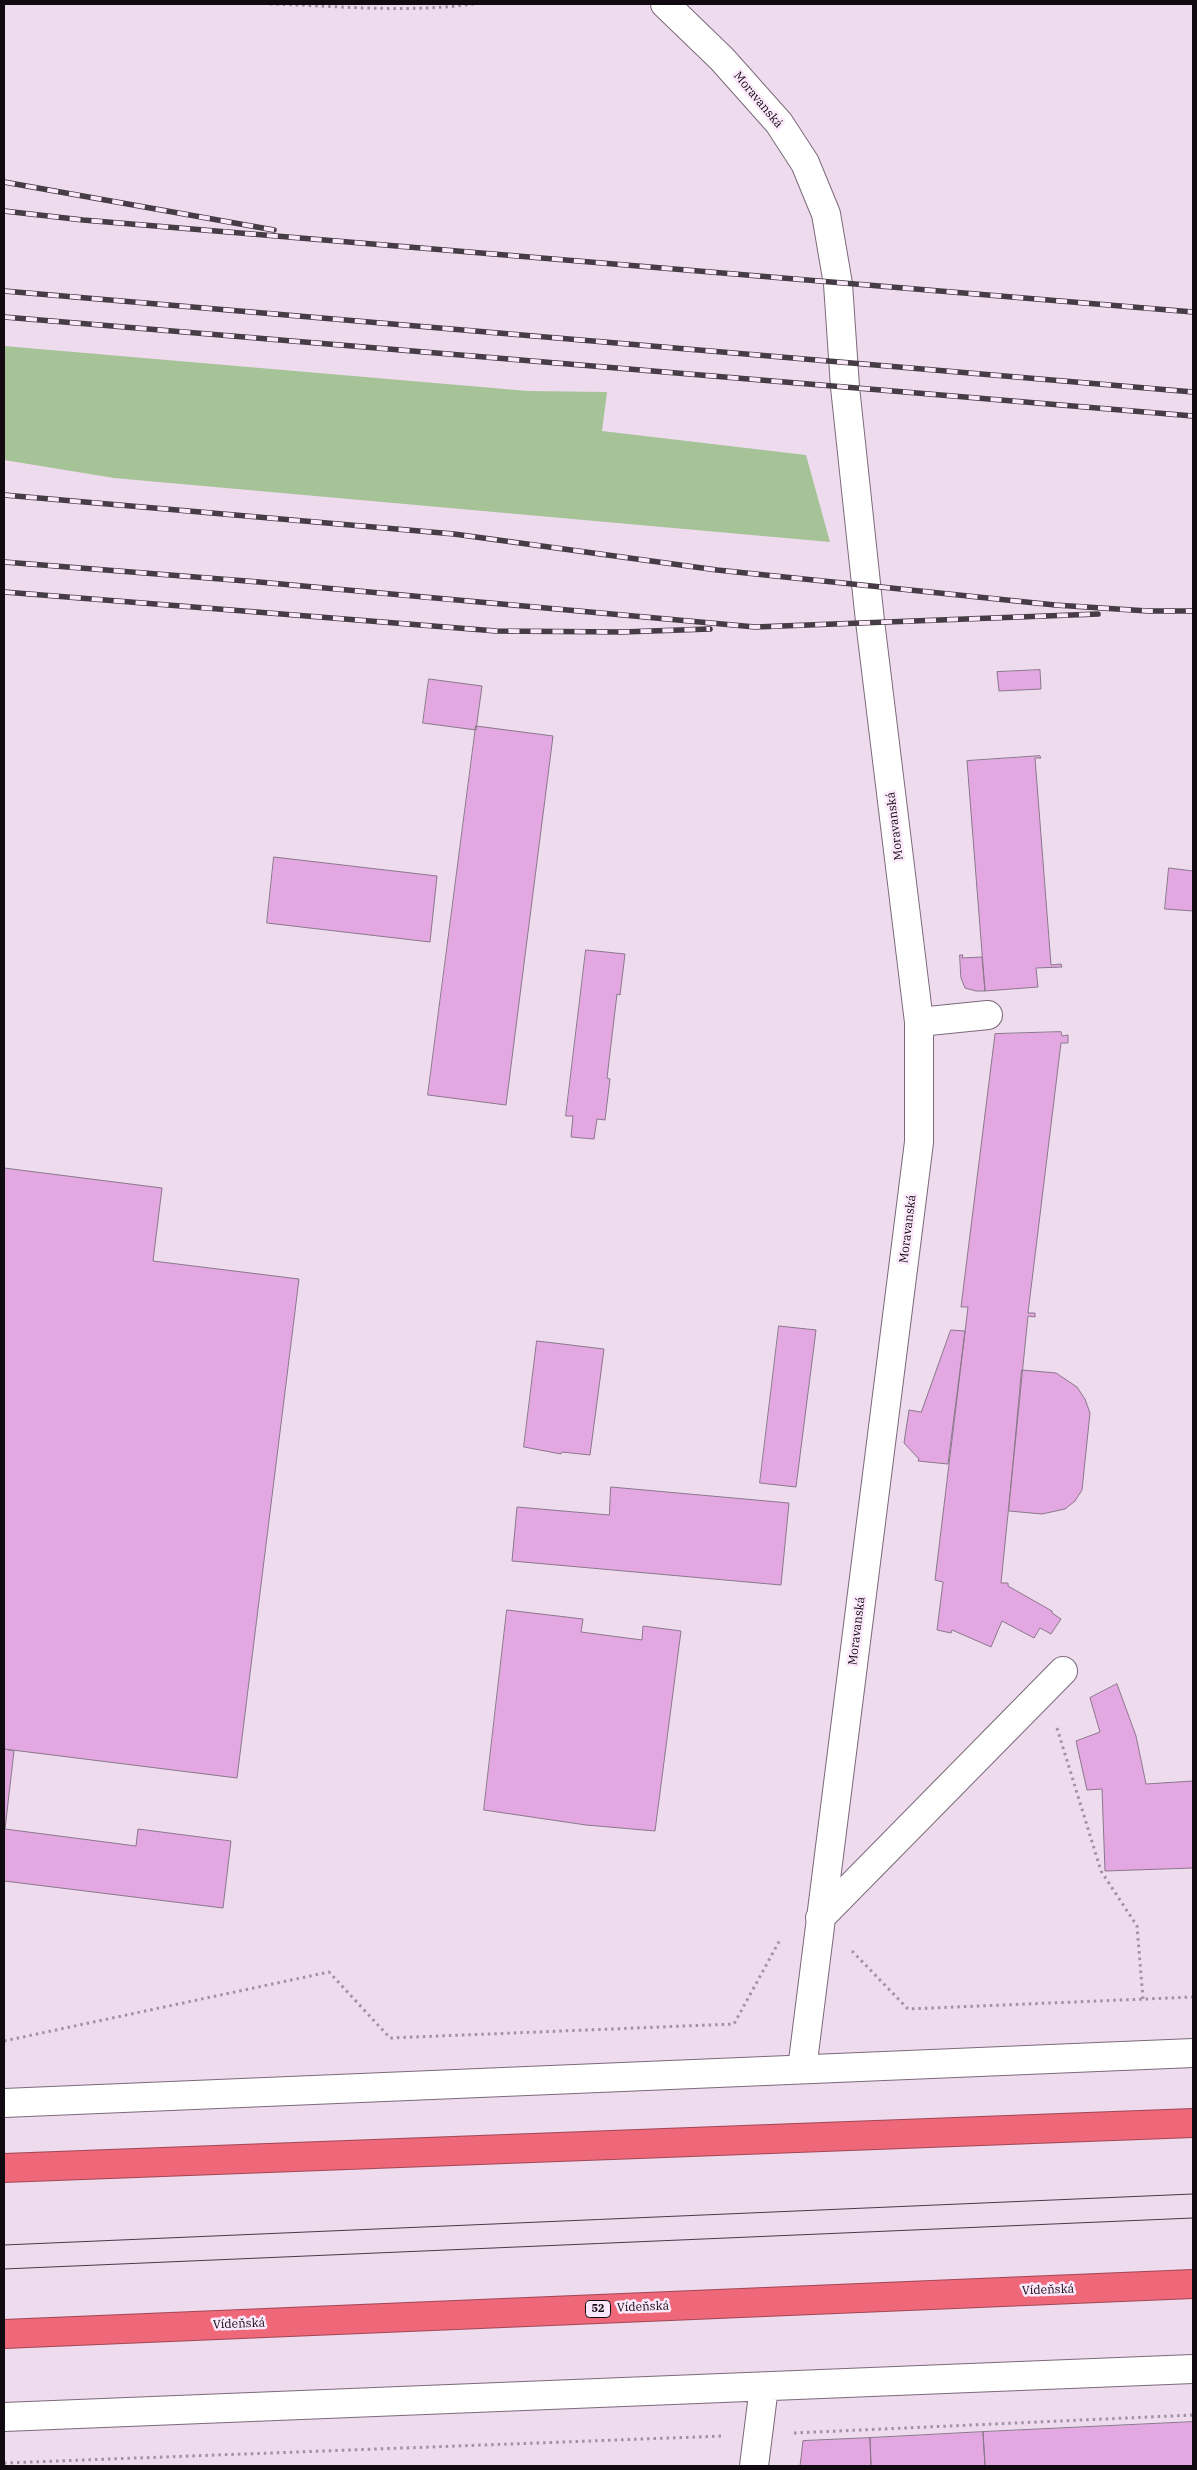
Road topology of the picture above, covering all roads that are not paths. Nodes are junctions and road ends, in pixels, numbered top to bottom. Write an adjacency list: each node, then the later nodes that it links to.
1 (665, 4): 3 (street, Moravanská)
2 (988, 1015): 3 (street)
3 (919, 1022): 5 (street, Moravanská)
4 (1063, 1671): 5 (street)
5 (820, 1918): 7 (street, Moravanská)
6 (1193, 2054): 7 (street)
7 (802, 2069): 8 (street)
8 (4, 2103)
9 (1193, 2123): 10 (highway)
10 (4, 2168)
11 (1193, 2284): 12 (highway, Vídeňská / 52)
12 (4, 2334)
13 (1193, 2369): 14 (street)
14 (764, 2387): 15 (street); 16 (street)
15 (4, 2417)
16 (754, 2466)

